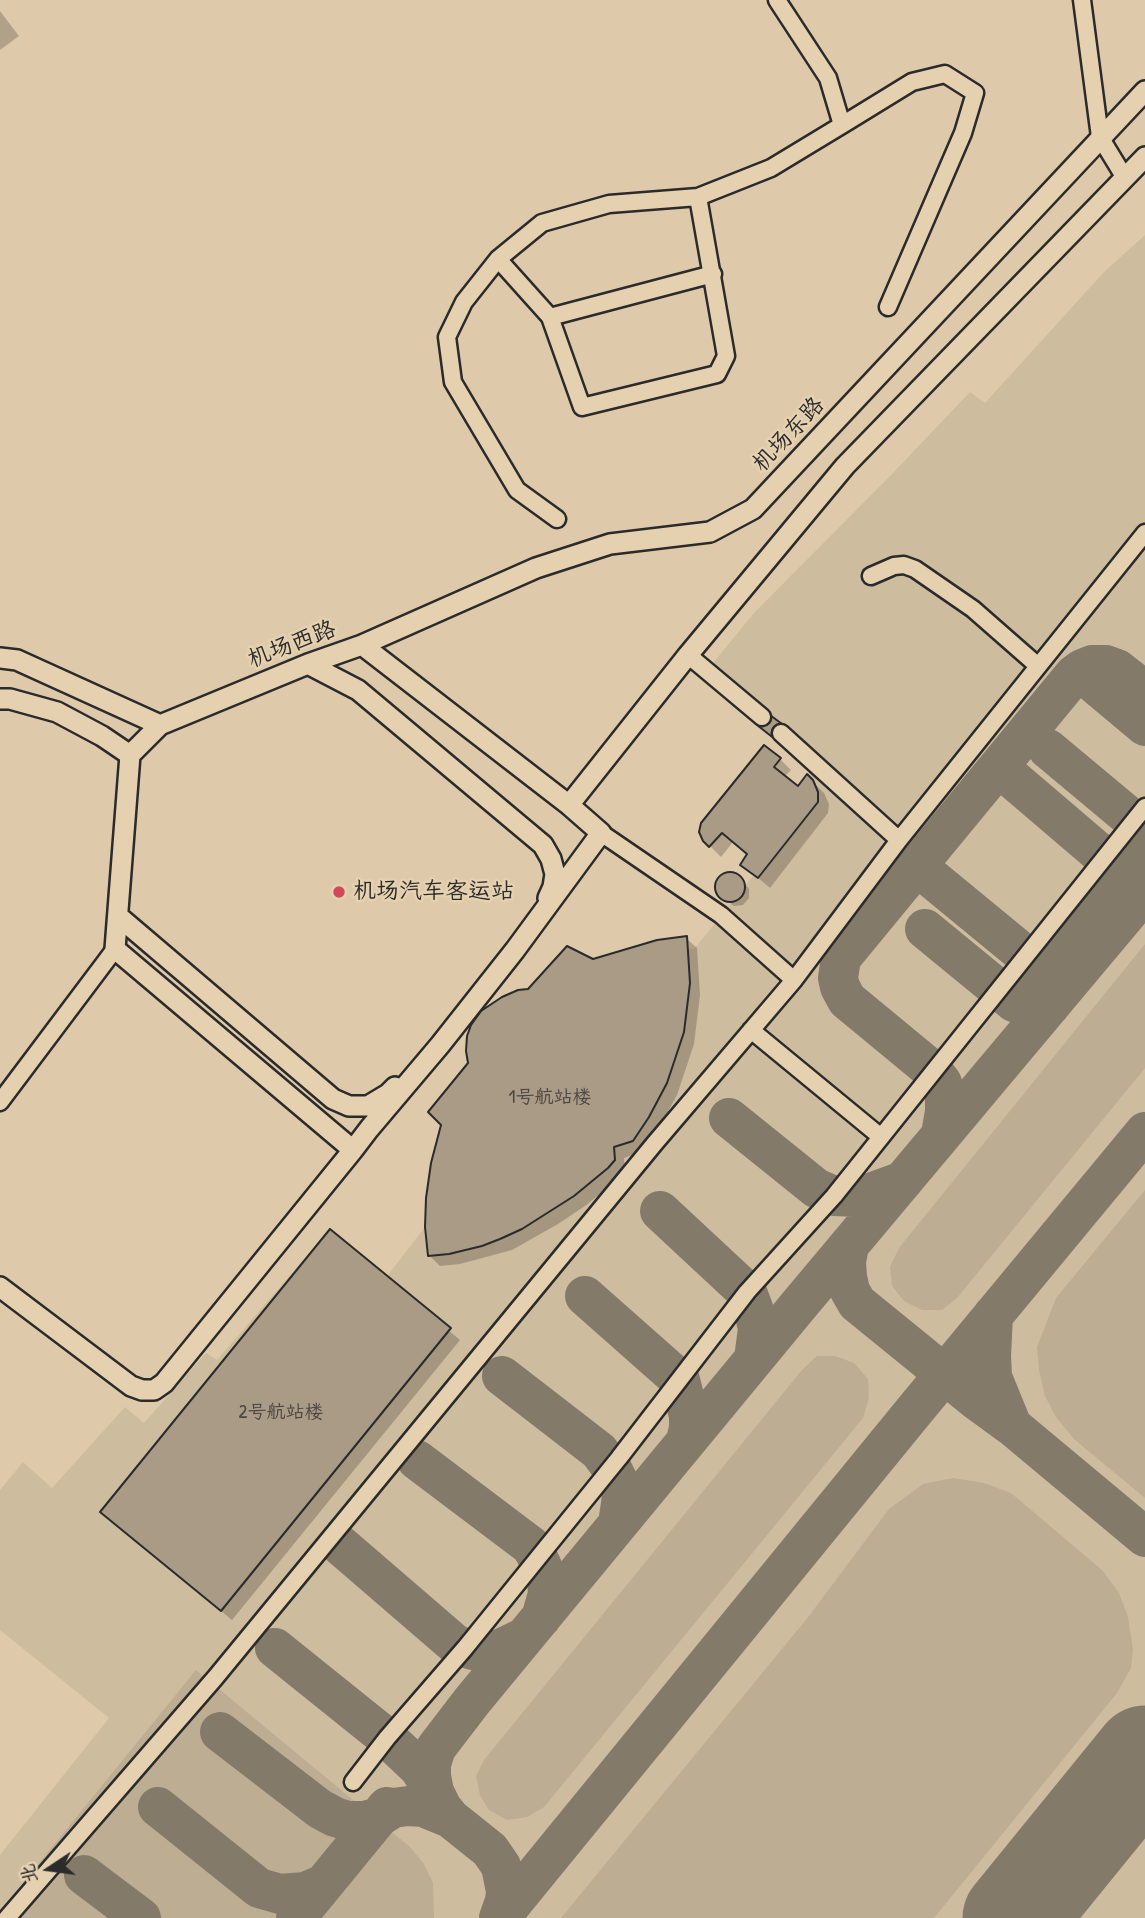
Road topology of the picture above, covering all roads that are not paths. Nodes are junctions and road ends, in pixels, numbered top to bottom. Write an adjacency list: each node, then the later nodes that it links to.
1 (777, 0): 4 (street)
2 (1082, 0): 5 (street)
3 (1145, 90): 5 (main road, 机场东路)
4 (842, 125): 8 (street); 11 (street)
5 (1100, 137): 7 (street); 16 (main road, 机场东路)
6 (1145, 157): 7 (main road)
7 (1125, 178): 17 (main road)
8 (698, 197): 9 (street); 10 (street)
9 (498, 260): 12 (street); 13 (street)
10 (713, 274): 12 (street); 12 (street)
11 (888, 307)
12 (550, 317)
13 (557, 519)
14 (1145, 533): 20 (street)
15 (871, 576): 20 (street)
16 (362, 645): 19 (main road, 机场西路); 26 (main road, 机场西路)
17 (688, 654): 22 (street); 26 (main road)
18 (0, 658): 23 (main road)
19 (308, 664): 23 (main road, 机场西路); 30 (main road)
20 (1038, 666): 29 (street)
21 (0, 699): 25 (main road)
22 (762, 717)
23 (160, 725): 25 (main road)
24 (781, 733): 29 (street)
25 (130, 755): 30 (main road)
26 (569, 805): 28 (main road, 机场西路)
27 (1145, 807): 35 (street)
28 (601, 833): 32 (street); 36 (main road)
29 (899, 840): 32 (street)
30 (118, 916): 31 (main road)
31 (115, 949): 34 (street); 36 (main road)
32 (794, 980): 33 (street)
33 (751, 1030): 35 (street); 39 (street)
34 (0, 1102)
35 (881, 1138): 38 (street)
36 (354, 1150): 37 (main road)
37 (0, 1287)
38 (353, 1782)
39 (7, 1918)

